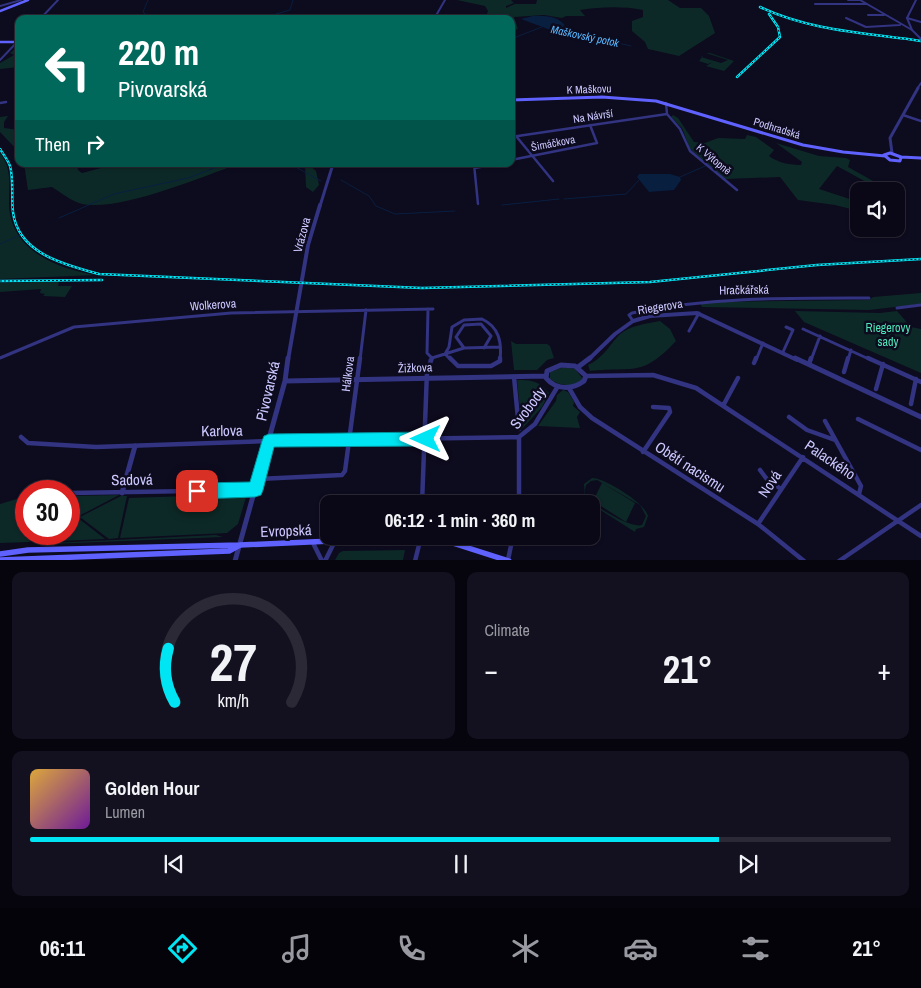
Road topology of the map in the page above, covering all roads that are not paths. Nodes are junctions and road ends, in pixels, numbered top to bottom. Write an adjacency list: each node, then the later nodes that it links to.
1 (21, 0): 10 (street)
2 (28, 0): 11 (main road)
3 (58, 0): 12 (street)
4 (445, 0): 13 (street)
5 (848, 0): 6 (street)
6 (861, 0): 9 (street)
7 (916, 0): 17 (street)
8 (815, 4): 9 (street)
9 (866, 4): 15 (street)
10 (0, 6)
11 (0, 11)
12 (44, 15)
13 (436, 15)
14 (868, 15): 15 (street)
15 (887, 16): 19 (street)
16 (846, 18): 19 (street)
17 (907, 18): 18 (street); 20 (street)
18 (921, 22)
19 (900, 25): 20 (street)
20 (912, 30): 21 (street)
21 (921, 39)
22 (0, 42): 23 (main road)
23 (15, 42)
24 (15, 45): 25 (street)
25 (1, 59)
26 (921, 83): 32 (street)
27 (515, 100): 30 (main road, K Maškovu)
28 (6, 102): 29 (street)
29 (0, 103)
30 (666, 103): 31 (street); 38 (main road, Podhradská)
31 (667, 114): 34 (street, Na Návrší); 46 (street, K Výtopně)
32 (903, 115): 33 (street); 36 (street)
33 (921, 121)
34 (590, 125): 35 (street, Na Návrší); 37 (street, Šimáčkova)
35 (516, 136): 37 (street)
36 (892, 153): 38 (main road); 39 (main road)
37 (533, 156): 41 (street, Šimáčkova); 45 (street)
38 (885, 156): 39 (main road, Podhradská)
39 (901, 157): 40 (main road)
40 (921, 158)
41 (515, 159)
42 (332, 167): 54 (street, Vrázova)
43 (480, 167): 44 (street)
44 (475, 168): 47 (street)
45 (553, 181)
46 (737, 190)
47 (478, 204)
48 (869, 298): 56 (street, Hračkářská)
49 (921, 305): 50 (street)
50 (897, 308)
51 (428, 309): 52 (street, Wolkerova); 53 (street, Wolkerova); 69 (street)
52 (433, 309)
53 (366, 310): 54 (street, Wolkerova); 81 (street, Hálkova)
54 (294, 312): 68 (street, Wolkerova); 82 (street, Pivovarská)
55 (699, 313): 56 (street, Riegerova); 59 (street); 61 (street, Riegerova)
56 (633, 321): 73 (street, Riegerova)
57 (786, 327): 66 (street)
58 (803, 329): 60 (street)
59 (688, 331)
60 (820, 336): 65 (street); 71 (street)
61 (764, 343): 66 (street, Riegerova); 70 (street)
62 (500, 347): 64 (street); 67 (street); 67 (street)
63 (464, 348): 64 (street); 64 (street); 67 (street)
64 (484, 348)
65 (851, 350): 72 (street); 74 (street)
66 (783, 352): 71 (street, Riegerova)
67 (445, 354): 69 (street)
68 (0, 358)
69 (432, 358): 78 (street)
70 (754, 363)
71 (808, 364): 91 (street, Riegerova)
72 (883, 364): 80 (street); 86 (street)
73 (578, 367): 75 (street); 76 (street)
74 (844, 372)
75 (546, 376): 77 (street, Žižkova); 84 (street)
76 (586, 376): 85 (street); 87 (street, Palackého)
77 (514, 377): 78 (street, Žižkova); 94 (street, Svobody)
78 (427, 378): 81 (street, Žižkova); 97 (street)
79 (738, 378): 87 (street)
80 (916, 379): 83 (street); 88 (street)
81 (358, 380): 82 (street, Žižkova); 98 (street, Hálkova)
82 (286, 381): 99 (street, Pivovarská)
83 (921, 382)
84 (558, 386): 85 (street); 96 (street, Svobody)
85 (569, 388): 103 (street, Obětí nacismu)
86 (876, 389)
87 (724, 404): 104 (street, Palackého)
88 (911, 404)
89 (653, 406): 103 (street)
90 (788, 417): 100 (street)
91 (921, 417)
92 (858, 419): 102 (street)
93 (825, 421): 100 (street)
94 (519, 429)
95 (21, 437): 101 (street, Karlova)
96 (520, 437): 97 (street, Karlova); 115 (street, Svobody)
97 (426, 439): 98 (street, Karlova); 114 (street)
98 (349, 440): 99 (street, Karlova); 107 (street)
99 (269, 441): 101 (street, Karlova); 107 (street, Pivovarská)
100 (836, 441): 113 (street)
101 (135, 446): 111 (street)
102 (921, 450)
103 (643, 452): 118 (street, Obětí nacismu)
104 (802, 457): 109 (street, Nová); 113 (street, Palackého)
105 (760, 470): 106 (street)
106 (766, 478)
107 (258, 479): 110 (street, Pivovarská)
108 (775, 485): 109 (street)
109 (781, 489): 118 (street, Nová)
110 (255, 490): 111 (street, Sadová); 126 (street, Pivovarská)
111 (122, 493): 112 (street, Sadová)
112 (80, 494)
113 (859, 494): 117 (street, Palackého)
114 (423, 495)
115 (519, 495)
116 (921, 505): 117 (street)
117 (897, 520): 119 (street, Palackého); 134 (street)
118 (758, 524): 133 (street, Obětí nacismu)
119 (921, 536)
120 (313, 542): 121 (main road, Evropská); 126 (main road, Evropská); 130 (street)
121 (320, 542)
122 (333, 545): 130 (street)
123 (419, 545): 131 (street)
124 (460, 545): 132 (main road, Evropská)
125 (512, 545): 132 (street)
126 (240, 546): 127 (main road, Evropská); 128 (main road, Evropská); 129 (street, Pivovarská)
127 (0, 554)
128 (0, 560)
129 (235, 560)
130 (324, 560)
131 (414, 560)
132 (509, 560)
133 (804, 560)
134 (839, 560)

